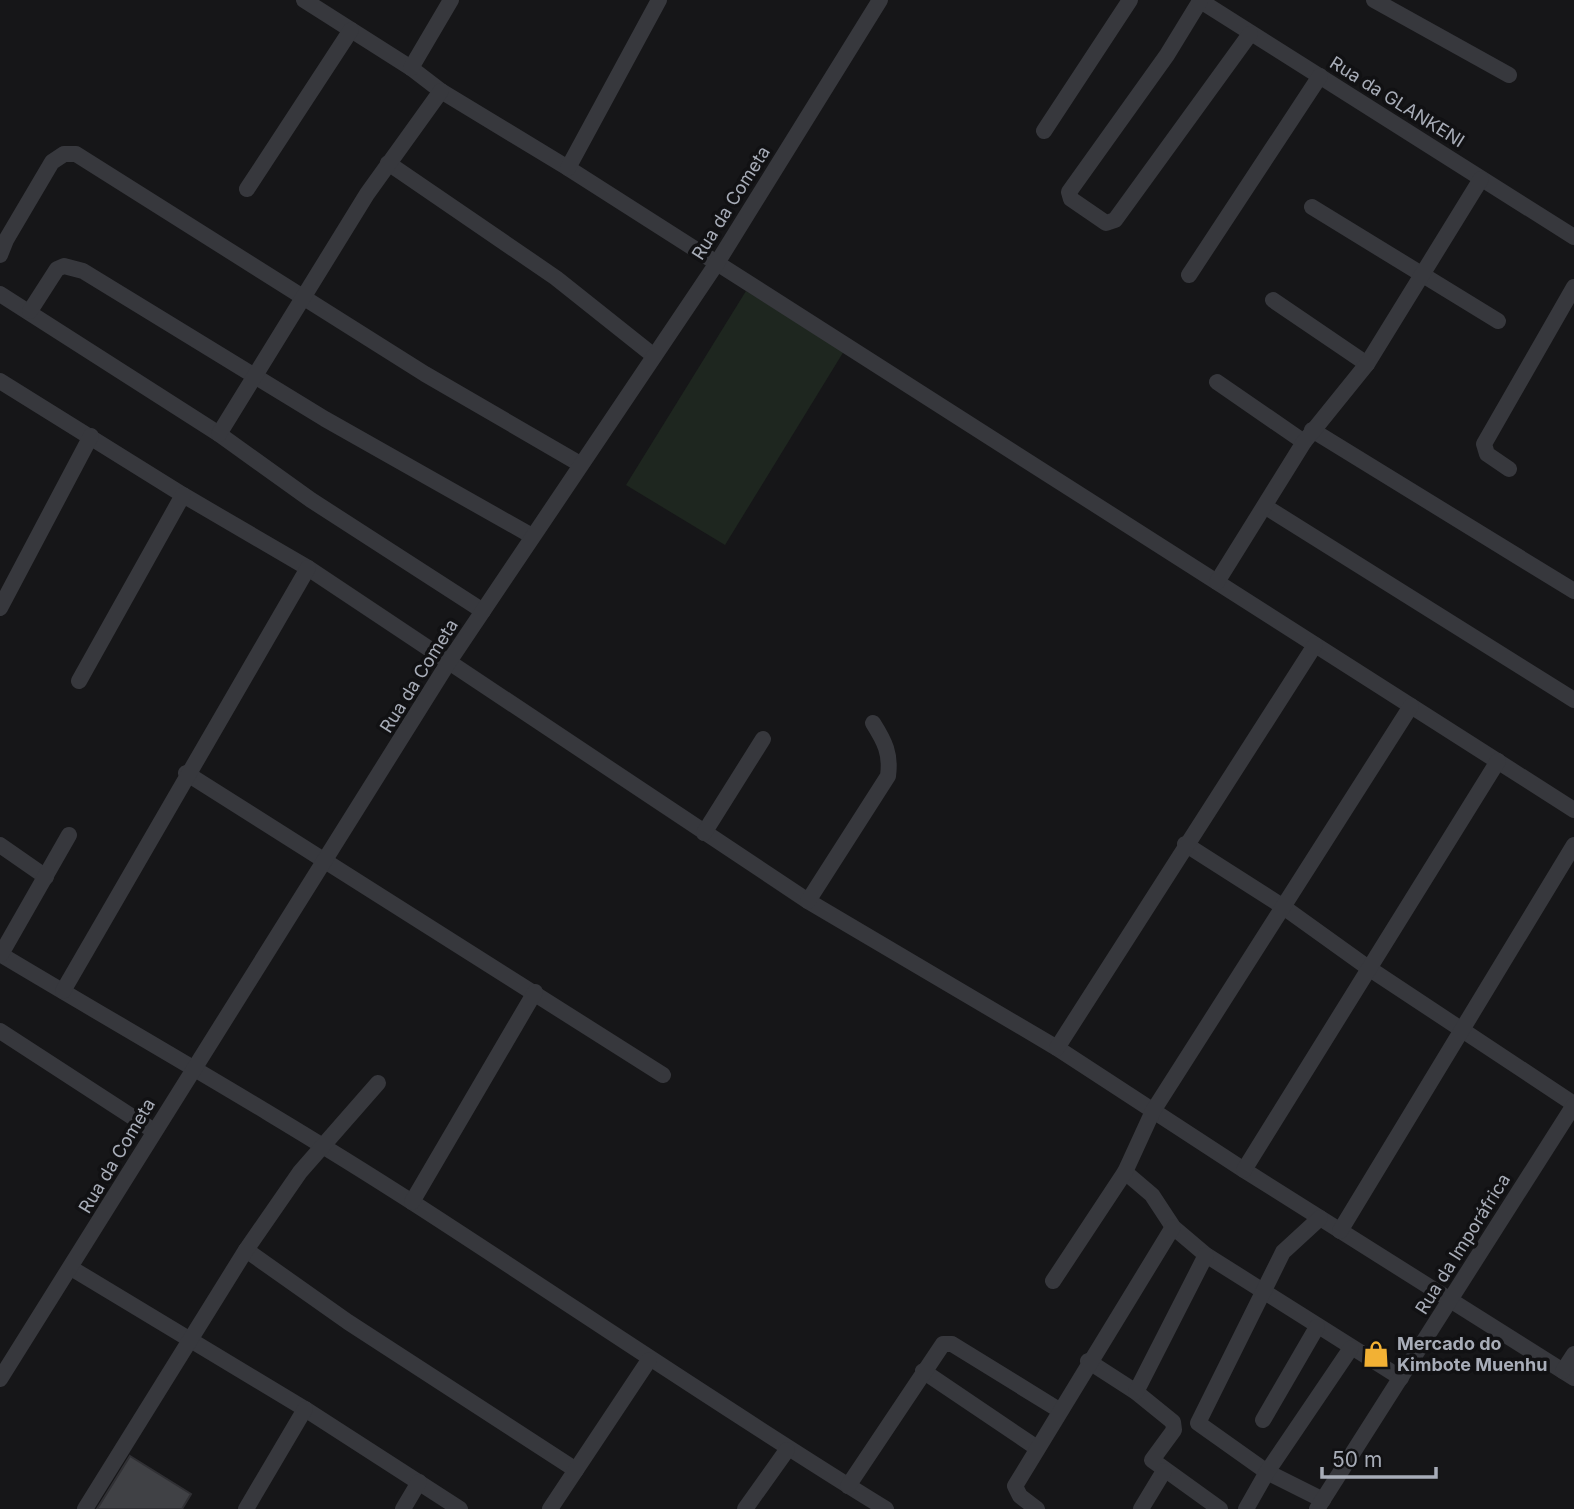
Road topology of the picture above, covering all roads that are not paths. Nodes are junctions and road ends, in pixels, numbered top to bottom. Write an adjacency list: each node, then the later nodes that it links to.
1 (452, 0): 10 (street)
2 (659, 0): 16 (street)
3 (880, 0): 22 (street, Rua da Cometa)
4 (1130, 0): 14 (street)
5 (1374, 0): 11 (street)
6 (307, 1): 8 (street)
7 (1207, 2): 9 (street, Rua da GLANKENI); 9 (street)
8 (351, 30): 10 (street); 18 (street)
9 (1250, 34): 12 (street, Rua da GLANKENI)
10 (411, 68): 13 (street)
11 (1509, 75)
12 (1320, 76): 17 (street, Rua da GLANKENI); 23 (street)
13 (441, 91): 15 (street); 16 (street)
14 (1044, 131)
15 (388, 163): 27 (street); 31 (street)
16 (568, 168): 22 (street)
17 (1481, 179): 20 (street, Rua da GLANKENI); 24 (street)
18 (247, 189)
19 (1312, 207): 24 (street)
20 (1574, 237)
21 (2, 244): 27 (street)
22 (717, 263): 31 (street, Rua da Cometa); 45 (street)
23 (1189, 275)
24 (1423, 276): 30 (street); 32 (street)
25 (1574, 287): 40 (street)
26 (0, 294): 29 (street)
27 (303, 296): 33 (street); 39 (street)
28 (1273, 300): 32 (street)
29 (30, 311): 33 (street); 36 (street)
30 (1498, 321)
31 (654, 356): 39 (street, Rua da Cometa)
32 (1367, 364): 38 (street)
33 (255, 375): 36 (street); 43 (street)
34 (0, 381): 37 (street)
35 (1217, 382): 38 (street)
36 (219, 434): 48 (street)
37 (92, 436): 41 (street); 47 (street)
38 (1308, 436): 42 (street); 46 (street)
39 (580, 464): 43 (street, Rua da Cometa)
40 (1509, 469)
41 (183, 495): 44 (street); 51 (street)
42 (1266, 507): 45 (street); 52 (street)
43 (532, 536): 48 (street, Rua da Cometa)
44 (308, 568): 50 (street); 57 (street)
45 (1217, 582): 49 (street)
46 (1574, 591)
47 (1, 600)
48 (483, 611): 50 (street, Rua da Cometa)
49 (1315, 645): 53 (street); 61 (street)
50 (450, 660): 59 (street); 64 (street, Rua da Cometa)
51 (79, 681)
52 (1574, 700)
53 (1411, 706): 56 (street); 67 (street)
54 (873, 723): 66 (street)
55 (762, 739): 59 (street)
56 (1498, 761): 58 (street); 69 (street)
57 (187, 774): 64 (street); 70 (street)
58 (1574, 810)
59 (704, 833): 66 (street)
60 (69, 835): 65 (street)
61 (1185, 844): 67 (street); 74 (street)
62 (0, 845): 65 (street)
63 (1574, 845): 72 (street)
64 (327, 861): 71 (street); 75 (street, Rua da Cometa)
65 (46, 877): 68 (street)
66 (808, 901): 74 (street)
67 (1282, 906): 69 (street); 79 (street)
68 (0, 954): 70 (street)
69 (1367, 967): 72 (street); 82 (street)
70 (63, 991): 75 (street)
71 (535, 992): 76 (street); 84 (street)
72 (1463, 1028): 78 (street); 87 (street)
73 (0, 1031): 80 (street)
74 (1057, 1048): 79 (street)
75 (193, 1068): 80 (street, Rua da Cometa); 81 (street)
76 (663, 1075)
77 (378, 1083): 81 (street)
78 (1574, 1105): 93 (street, Rua da Imporáfrica)
79 (1153, 1111): 82 (street); 83 (street)
80 (154, 1131): 90 (street, Rua da Cometa)
81 (321, 1146): 84 (street); 88 (street)
82 (1244, 1170): 85 (street)
83 (1125, 1172): 86 (street); 91 (street)
84 (412, 1202): 98 (street)
85 (1320, 1218): 87 (street); 92 (street)
86 (1173, 1227): 89 (street); 99 (street)
87 (1340, 1231): 93 (street)
88 (246, 1250): 95 (street); 110 (street)
89 (1206, 1255): 92 (street); 104 (street)
90 (71, 1268): 95 (street); 103 (street, Rua da Cometa)
91 (1054, 1281)
92 (1262, 1292): 94 (street); 112 (street)
93 (1450, 1300): 101 (street); 102 (street, Rua da Imporáfrica)
94 (1317, 1327): 96 (street); 107 (street)
95 (191, 1341): 105 (street); 116 (street)
96 (1351, 1348): 102 (street); 112 (street)
97 (1574, 1354): 101 (street)
98 (649, 1360): 109 (street); 110 (street)
99 (1088, 1361): 104 (street); 106 (street)
100 (923, 1371): 106 (street); 108 (street); 114 (street)
101 (1569, 1375)
102 (1401, 1377): 115 (street, Rua da Imporáfrica)
103 (0, 1379)
104 (1136, 1392): 111 (street)
105 (305, 1409): 113 (street); 117 (street)
106 (1059, 1410): 108 (street)
107 (1263, 1420)
108 (1037, 1448): 123 (street)
109 (787, 1450): 114 (street); 121 (street)
110 (576, 1470): 120 (street)
111 (1164, 1471): 124 (street); 125 (street)
112 (1267, 1472): 115 (street); 126 (street)
113 (419, 1482): 118 (street); 119 (street)
114 (848, 1486): 122 (street)
115 (1320, 1504)
116 (85, 1509)
117 (246, 1509)
118 (402, 1509)
119 (460, 1509)
120 (550, 1509)
121 (745, 1509)
122 (886, 1509)
123 (1037, 1509)
124 (1141, 1509)
125 (1220, 1509)
126 (1246, 1509)

